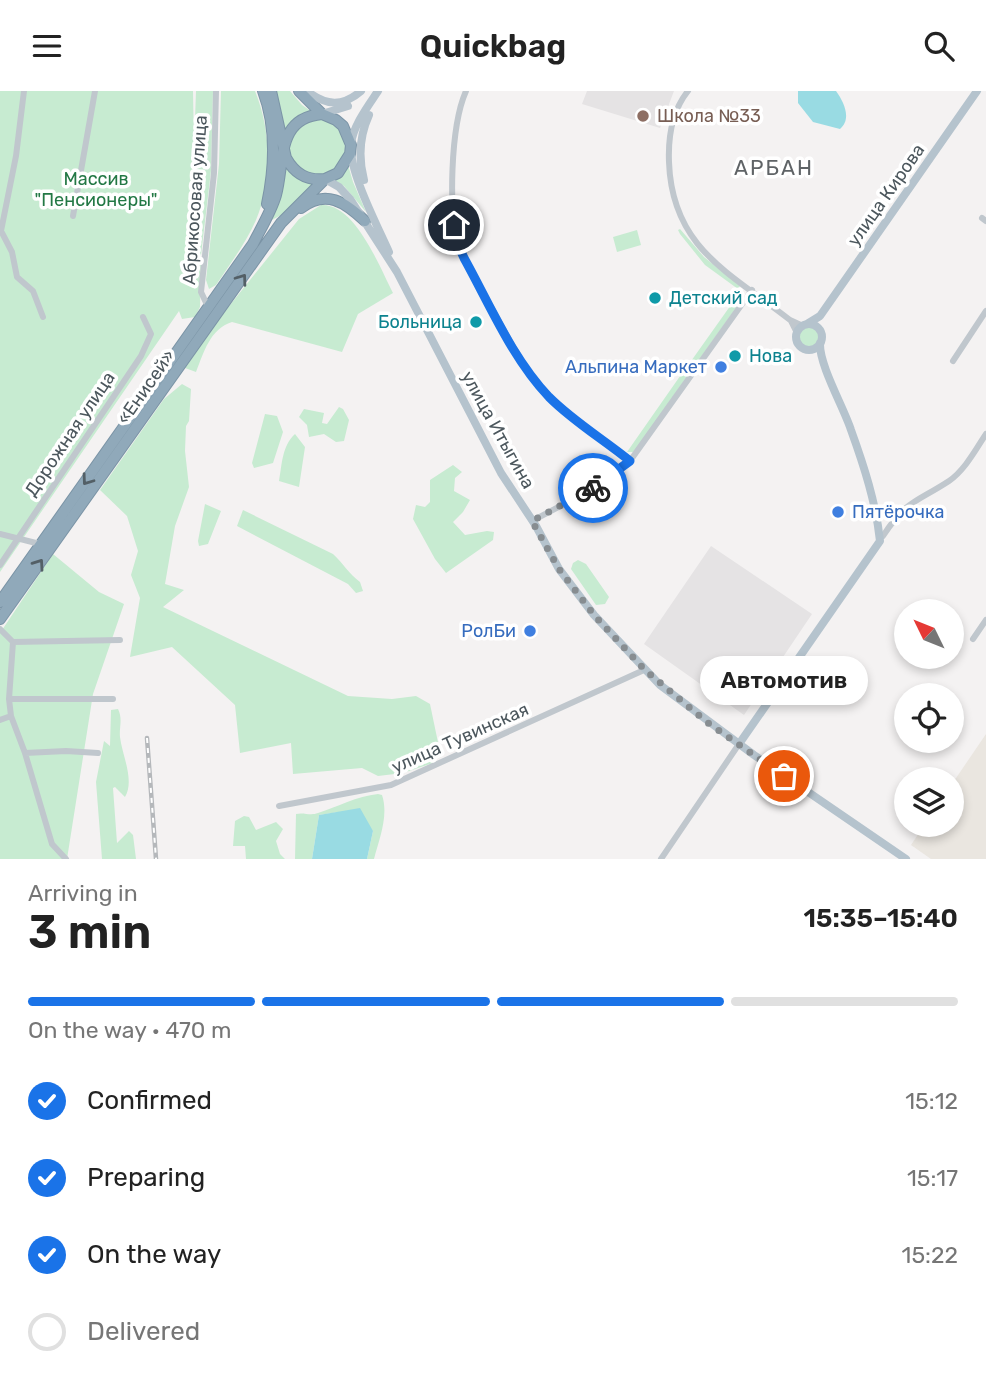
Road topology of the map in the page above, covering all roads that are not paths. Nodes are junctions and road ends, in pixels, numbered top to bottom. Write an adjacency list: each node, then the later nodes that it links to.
1 (24, 91): 25 (street)
2 (95, 91): 17 (street)
3 (216, 91): 22 (street, Абрикосовая улица)
4 (262, 91): 20 (highway)
5 (271, 91): 15 (highway)
6 (299, 91): 13 (highway)
7 (307, 91): 8 (main road)
8 (363, 91): 13 (main road)
9 (379, 91): 14 (main road); 18 (main road)
10 (466, 91): 35 (street)
11 (688, 91): 21 (street)
12 (977, 91): 24 (main road, улица Кирова)
13 (322, 114): 14 (highway); 15 (highway)
14 (351, 145): 16 (highway, «Енисей»); 18 (main road, улица Итыгина)
15 (284, 148): 16 (highway); 20 (highway)
16 (325, 179): 18 (main road, улица Итыгина); 19 (highway, «Енисей»)
17 (73, 216)
18 (369, 217): 19 (highway); 38 (main road, улица Итыгина)
19 (281, 223): 45 (highway, «Енисей», one-way to 19)
20 (253, 244): 22 (highway, «Енисей»)
21 (752, 290): 27 (street); 35 (street)
22 (209, 309): 42 (highway, «Енисей», one-way to 42)
23 (984, 311): 32 (street)
24 (820, 316): 27 (main road); 28 (main road)
25 (43, 317)
26 (143, 317): 41 (street, Дорожная улица)
27 (802, 328): 28 (main road); 30 (main road)
28 (819, 328): 29 (main road)
29 (820, 344): 30 (main road); 31 (main road)
30 (810, 350): 31 (main road)
31 (821, 357): 37 (main road)
32 (953, 361)
33 (986, 434): 34 (street)
34 (983, 445): 36 (street)
35 (630, 461): 38 (street)
36 (900, 511): 37 (street); 40 (street)
37 (876, 513): 40 (main road)
38 (532, 521): 51 (main road, улица Итыгина)
39 (0, 534): 41 (street)
40 (881, 538): 56 (main road)
41 (16, 540): 42 (street); 43 (street, Дорожная улица)
42 (40, 544): 44 (highway, «Енисей»)
43 (0, 565)
44 (0, 602)
45 (0, 619)
46 (986, 619): 48 (street)
47 (0, 629): 50 (street)
48 (973, 639)
49 (120, 640): 50 (street)
50 (13, 642): 52 (street)
51 (645, 670): 56 (main road, улица Итыгина); 59 (street, улица Тувинская)
52 (9, 699): 53 (street); 54 (street)
53 (113, 699)
54 (10, 716): 55 (street); 57 (street)
55 (0, 720)
56 (739, 744): 61 (street); 62 (main road, улица Итыгина)
57 (25, 753): 58 (street); 60 (street)
58 (98, 753)
59 (279, 806)
60 (66, 859)
61 (661, 859)
62 (906, 859)

